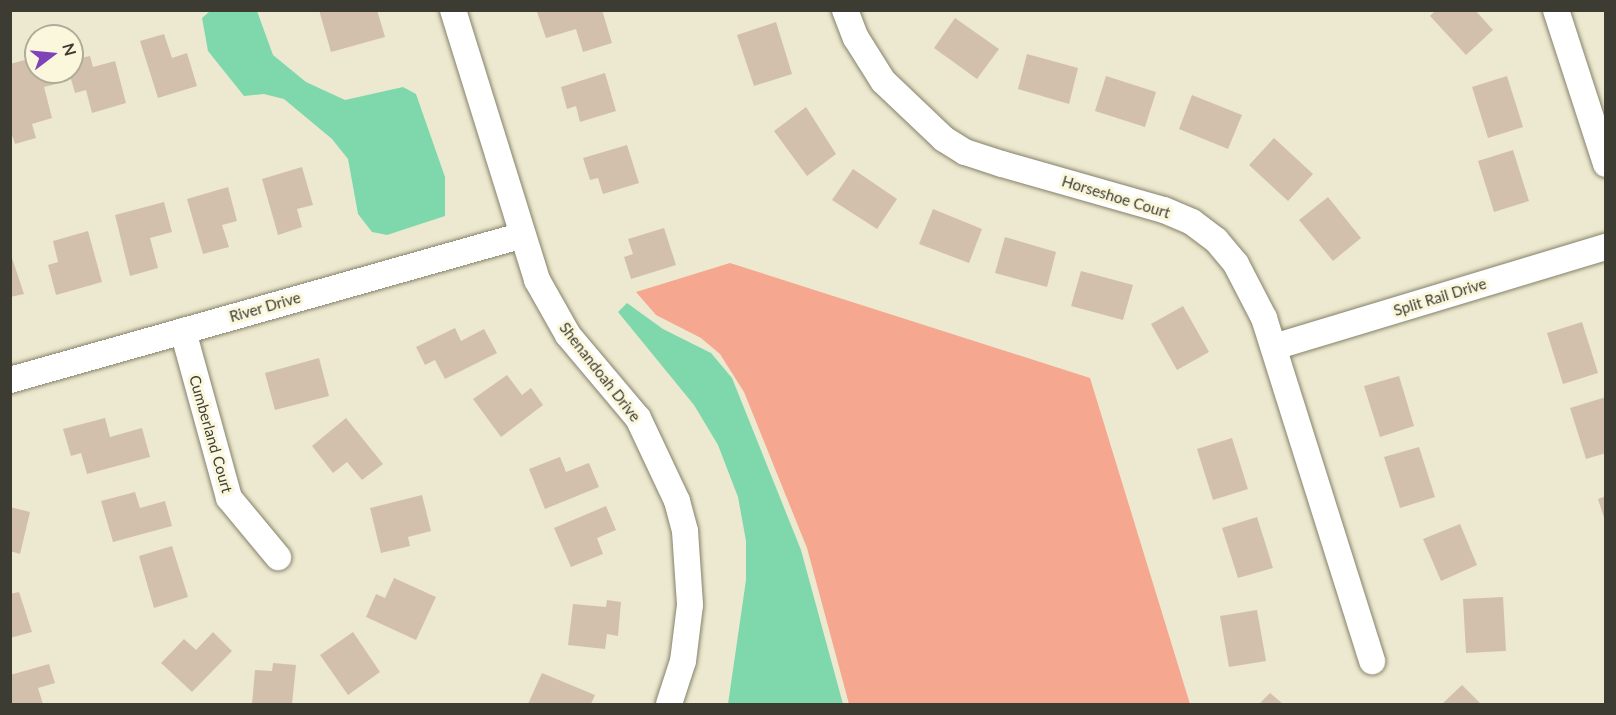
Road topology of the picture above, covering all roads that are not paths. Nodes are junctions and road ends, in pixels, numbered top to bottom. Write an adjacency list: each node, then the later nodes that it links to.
1 (453, 10): 5 (street, Shenandoah Drive)
2 (845, 10): 8 (street, Horseshoe Court)
3 (1556, 10): 4 (street)
4 (1605, 164)
5 (520, 236): 7 (street, River Drive); 12 (street, Shenandoah Drive)
6 (1605, 247): 8 (street, Split Rail Drive)
7 (183, 331): 9 (street, River Drive); 10 (street, Cumberland Court)
8 (1274, 347): 11 (street, Horseshoe Court)
9 (10, 380)
10 (278, 557)
11 (1372, 661)
12 (669, 705)

